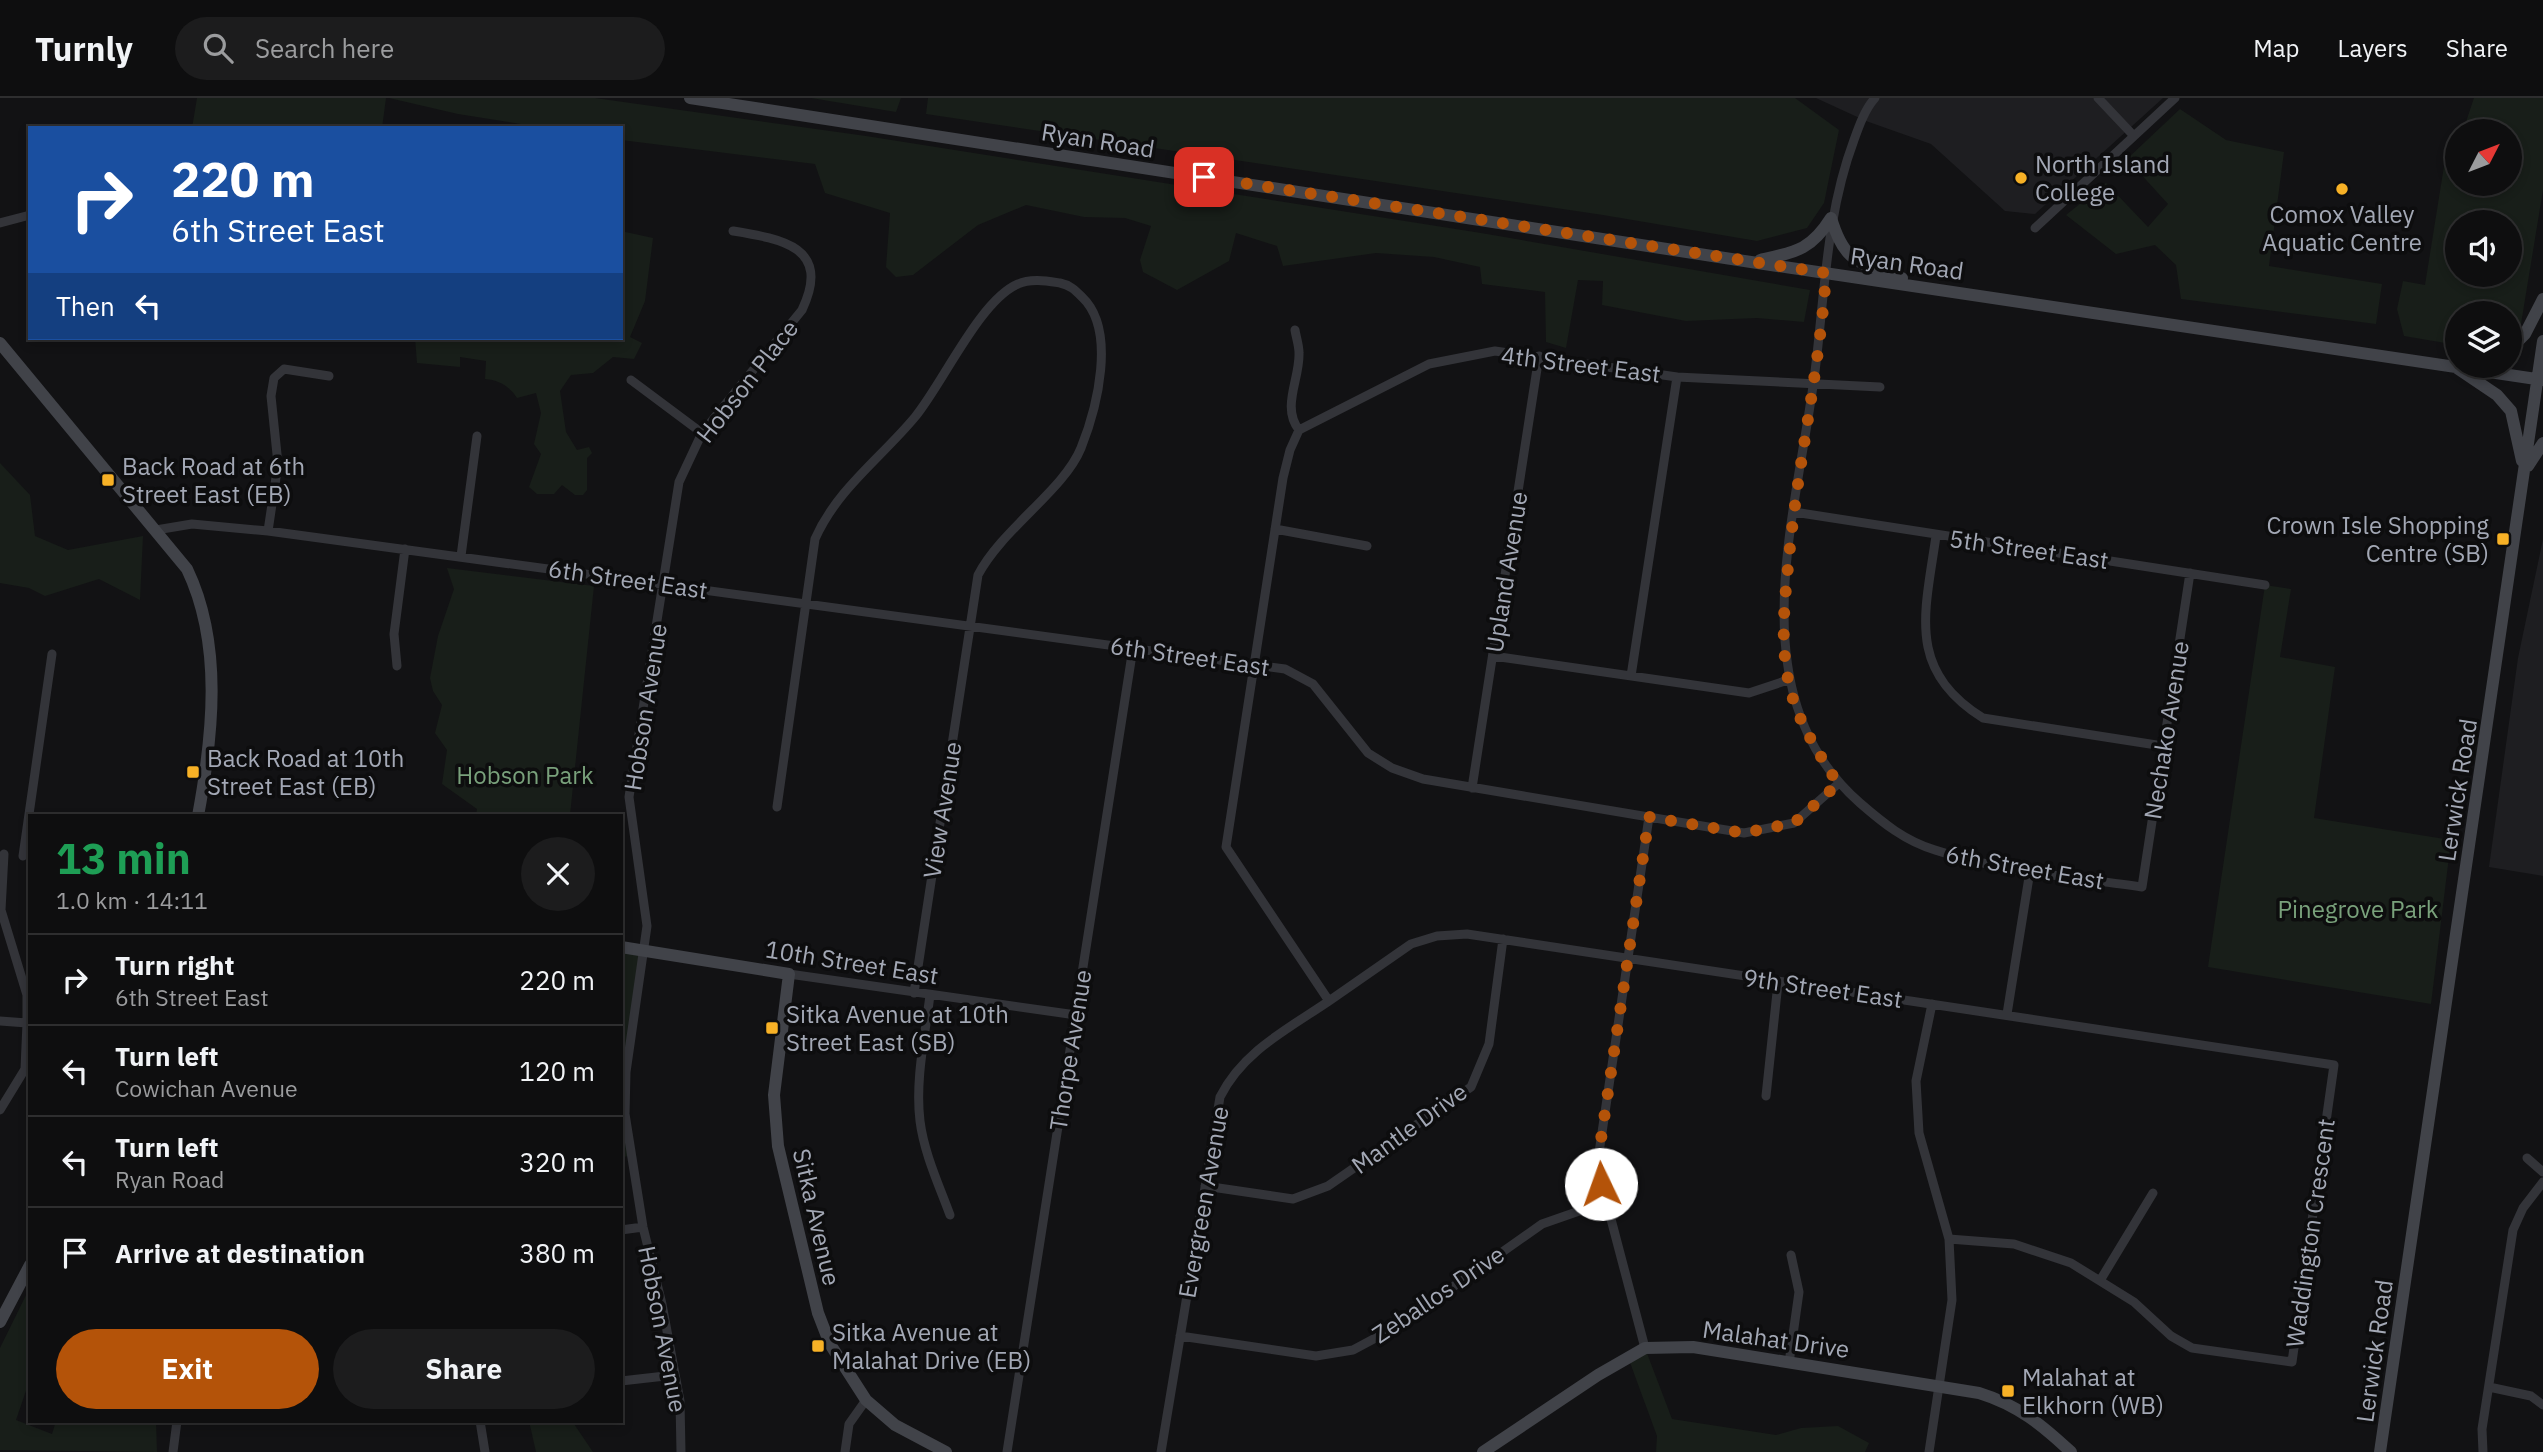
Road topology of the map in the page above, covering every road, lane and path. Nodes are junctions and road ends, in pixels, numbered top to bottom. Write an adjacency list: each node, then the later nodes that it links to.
1 (690, 98): 11 (main road, Ryan Road)
2 (1875, 98): 7 (street)
3 (2098, 98): 5 (street)
4 (2175, 98): 5 (street)
5 (2133, 135): 9 (street)
6 (28, 216): 8 (street)
7 (1831, 218): 11 (main road); 12 (street); 13 (main road)
8 (0, 223)
9 (2035, 228)
10 (733, 231): 30 (street, Hobson Place)
11 (1751, 262): 12 (main road, Ryan Road)
12 (1826, 273): 13 (main road, Ryan Road); 27 (street)
13 (1925, 287): 20 (main road, Ryan Road)
14 (2543, 299): 16 (main road)
15 (1295, 330): 29 (street)
16 (2522, 337)
17 (2543, 341): 26 (main road, Lerwick Road)
18 (0, 344): 36 (main road)
19 (1539, 356): 22 (street, 4th Street East); 29 (street, 4th Street East); 49 (street, Upland Avenue)
20 (2445, 364)
21 (329, 376): 37 (street)
22 (1677, 377): 27 (street, 4th Street East); 52 (street)
23 (2522, 377): 26 (main road, Ryan Road)
24 (2474, 378): 33 (main road)
25 (631, 380): 30 (street)
26 (2541, 380): 33 (main road, Lerwick Road)
27 (1814, 382): 28 (street, 4th Street East); 34 (street)
28 (1880, 387)
29 (1299, 430): 35 (street)
30 (702, 433): 43 (street, Hobson Place)
31 (477, 436): 41 (street)
32 (2543, 443): 33 (main road)
33 (2524, 472): 117 (main road, Lerwick Road)
34 (1794, 512): 38 (street, 5th Street East); 53 (street)
35 (1275, 528): 39 (street); 50 (street)
36 (156, 530): 37 (street, 6th Street East); 59 (main road)
37 (268, 531): 40 (street, 6th Street East)
38 (1936, 536): 42 (street, 5th Street East); 54 (street)
39 (1367, 546)
40 (405, 549): 41 (street, 6th Street East); 51 (street)
41 (461, 556): 43 (street, 6th Street East)
42 (2190, 573): 44 (street, 5th Street East); 54 (street, Nechako Avenue)
43 (664, 584): 45 (street, 6th Street East); 67 (street, Hobson Avenue)
44 (2266, 585)
45 (806, 604): 46 (street, 6th Street East); 46 (street, View Avenue); 57 (street, View Avenue)
46 (970, 626): 47 (street, 6th Street East); 71 (street, View Avenue)
47 (1133, 648): 50 (street, 6th Street East); 76 (street, Thorpe Avenue)
48 (51, 654): 58 (street)
49 (1493, 656): 52 (street); 56 (street, Upland Avenue)
50 (1252, 664): 56 (street, 6th Street East); 73 (street)
51 (397, 666)
52 (1631, 676): 53 (street)
53 (1788, 680): 55 (street)
54 (2163, 746): 64 (street, Nechako Avenue)
55 (1838, 784): 60 (street, 6th Street East); 63 (street, 6th Street East)
56 (1472, 788): 60 (street, 6th Street East)
57 (777, 807)
58 (31, 814)
59 (198, 814)
60 (1649, 817): 68 (street)
61 (2, 853): 62 (street); 78 (street)
62 (26, 857)
63 (2031, 871): 64 (street, 6th Street East); 75 (street)
64 (2142, 887)
65 (1503, 939): 68 (street, 9th Street East); 73 (street, 9th Street East); 85 (street, Mantle Drive)
66 (623, 947): 67 (main road, 10th Street East)
67 (645, 951): 69 (main road, 10th Street East); 89 (street, Hobson Avenue)
68 (1628, 959): 70 (street, 9th Street East); 87 (street)
69 (789, 974): 71 (street, 10th Street East); 103 (main road, Sitka Avenue)
70 (1778, 983): 74 (street, 9th Street East); 80 (street)
71 (914, 993): 72 (street, 10th Street East)
72 (930, 995): 76 (street, 10th Street East); 88 (street)
73 (1329, 1000): 85 (street, Evergreen Avenue)
74 (1932, 1004): 75 (street, 9th Street East); 91 (street)
75 (2007, 1014): 79 (street, 9th Street East)
76 (1076, 1015): 113 (street, Thorpe Avenue)
77 (0, 1021): 78 (street)
78 (27, 1023): 81 (street)
79 (2334, 1065): 94 (street, Waddington Crescent)
80 (1766, 1096)
81 (0, 1110)
82 (2527, 1158): 83 (street)
83 (2543, 1172)
84 (2543, 1182): 102 (street)
85 (1205, 1186): 96 (street, Evergreen Avenue)
86 (2153, 1193): 94 (street)
87 (1605, 1202): 96 (street, Zeballos Drive); 97 (street)
88 (950, 1215)
89 (643, 1227): 90 (street); 99 (street, Hobson Avenue)
90 (623, 1230)
91 (1949, 1238): 94 (street, Waddington Crescent); 101 (street)
92 (1791, 1255): 98 (street)
93 (28, 1269): 95 (main road)
94 (2101, 1279)
95 (0, 1322)
96 (1180, 1336): 114 (street, Evergreen Avenue)
97 (1646, 1348): 98 (main road, Malahat Drive); 107 (main road, Malahat Drive)
98 (1789, 1363): 101 (main road, Malahat Drive)
99 (674, 1375): 100 (street); 110 (street, Hobson Avenue)
100 (623, 1381)
101 (1940, 1385): 115 (street); 116 (main road, Malahat Drive)
102 (2489, 1387): 104 (street); 118 (street)
103 (866, 1400): 111 (street); 112 (main road)
104 (2543, 1405)
105 (177, 1423): 108 (street)
106 (480, 1423): 109 (street)
107 (1486, 1451)
108 (173, 1452)
109 (485, 1452)
110 (681, 1452)
111 (845, 1452)
112 (946, 1452)
113 (1007, 1452)
114 (1161, 1452)
115 (1929, 1452)
116 (2071, 1452)
117 (2380, 1452)
118 (2483, 1452)

